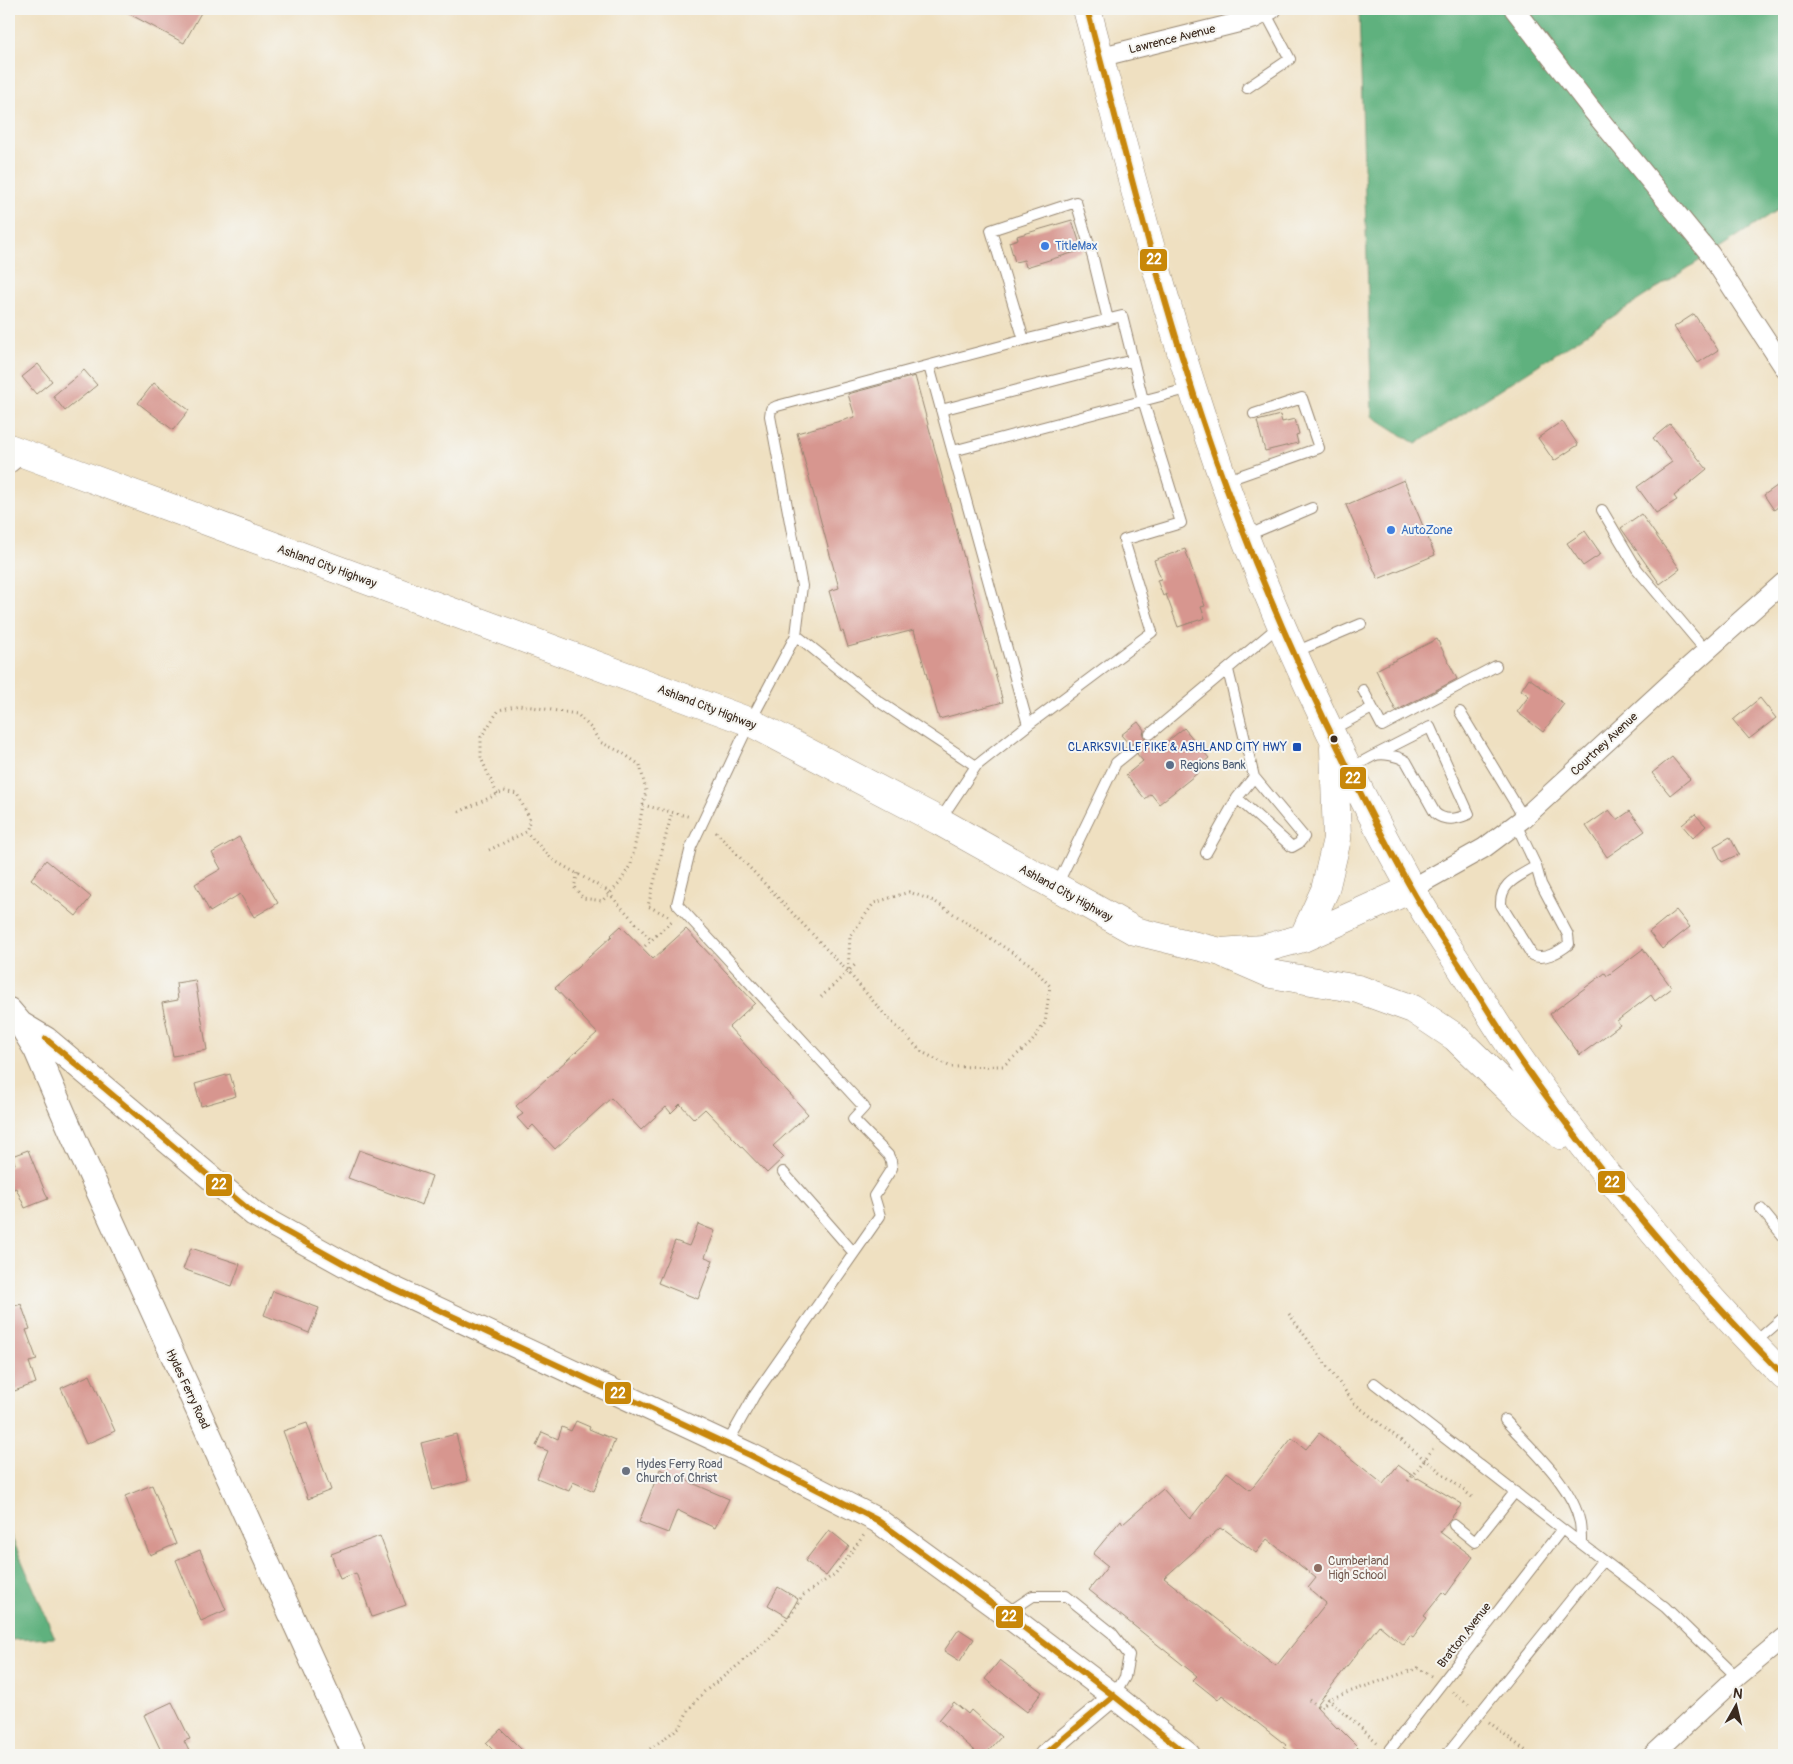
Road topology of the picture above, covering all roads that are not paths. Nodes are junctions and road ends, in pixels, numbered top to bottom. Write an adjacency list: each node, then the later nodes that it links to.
1 (1087, 9): 4 (main road)
2 (1514, 9): 10 (street)
3 (1268, 11): 4 (street, Lawrence Avenue); 5 (lane)
4 (1100, 57): 11 (main road)
5 (1247, 88)
6 (1108, 320): 7 (lane); 7 (lane); 8 (lane)
7 (1024, 340): 9 (lane)
8 (1132, 360): 12 (lane); 13 (lane)
9 (928, 366): 13 (lane); 24 (lane)
10 (1784, 367)
11 (1192, 388): 12 (lane); 17 (main road)
12 (1143, 400): 15 (lane); 33 (lane)
13 (941, 410): 15 (lane)
14 (1254, 414): 17 (lane)
15 (952, 451): 33 (lane)
16 (15, 457): 32 (main road, Ashland City Highway)
17 (1224, 482): 20 (main road)
18 (1312, 508): 20 (lane)
19 (1602, 510): 26 (lane)
20 (1245, 537): 23 (main road)
21 (1784, 582): 26 (street, Courtney Avenue)
22 (1361, 624): 25 (lane)
23 (1281, 625): 25 (main road); 28 (lane)
24 (796, 635): 32 (lane); 38 (lane)
25 (1294, 652): 35 (main road)
26 (1706, 652): 43 (street, Courtney Avenue)
27 (1496, 666): 30 (lane)
28 (1228, 670): 34 (lane); 40 (lane)
29 (1363, 690): 30 (lane)
30 (1372, 708): 35 (lane)
31 (1460, 712): 43 (lane)
32 (750, 722): 42 (main road, Ashland City Highway); 56 (lane)
33 (1028, 725): 38 (lane)
34 (1150, 734)
35 (1332, 735): 39 (main road); 48 (main road)
36 (1132, 750): 46 (lane)
37 (1375, 756): 37 (lane); 39 (lane)
38 (976, 766): 42 (lane)
39 (1348, 769): 47 (main road)
40 (1254, 777): 41 (lane); 41 (lane)
41 (1237, 798): 44 (lane)
42 (939, 821): 46 (main road, Ashland City Highway)
43 (1520, 821): 45 (lane); 47 (street, Courtney Avenue)
44 (1206, 852)
45 (1536, 866): 45 (lane)
46 (1056, 888): 49 (main road, Ashland City Highway)
47 (1412, 889): 48 (main road, Ashland City Highway); 53 (main road)
48 (1303, 938): 49 (main road, Ashland City Highway)
49 (1221, 952): 53 (main road)
50 (15, 1017): 51 (street)
51 (41, 1045): 62 (street); 73 (street, Hydes Ferry Road)
52 (783, 1172): 56 (lane)
53 (1608, 1176): 58 (main road)
54 (1761, 1209): 55 (lane)
55 (1784, 1237)
56 (854, 1253): 62 (lane)
57 (1784, 1317): 58 (lane)
58 (1752, 1345): 59 (main road)
59 (1784, 1376)
60 (1374, 1382): 63 (lane)
61 (1505, 1420): 66 (lane)
62 (727, 1444): 68 (street)
63 (1515, 1492): 64 (lane); 65 (lane)
64 (1454, 1525)
65 (1562, 1529): 66 (lane); 72 (lane, Bratton Avenue)
66 (1581, 1543): 67 (lane)
67 (1603, 1560): 70 (lane); 76 (lane)
68 (1006, 1614): 71 (street); 71 (lane)
69 (1784, 1638): 70 (street)
70 (1737, 1677): 77 (street)
71 (1114, 1696): 74 (street); 75 (street)
72 (1387, 1754)
73 (355, 1755)
74 (1044, 1755)
75 (1188, 1755)
76 (1446, 1755)
77 (1653, 1755)

